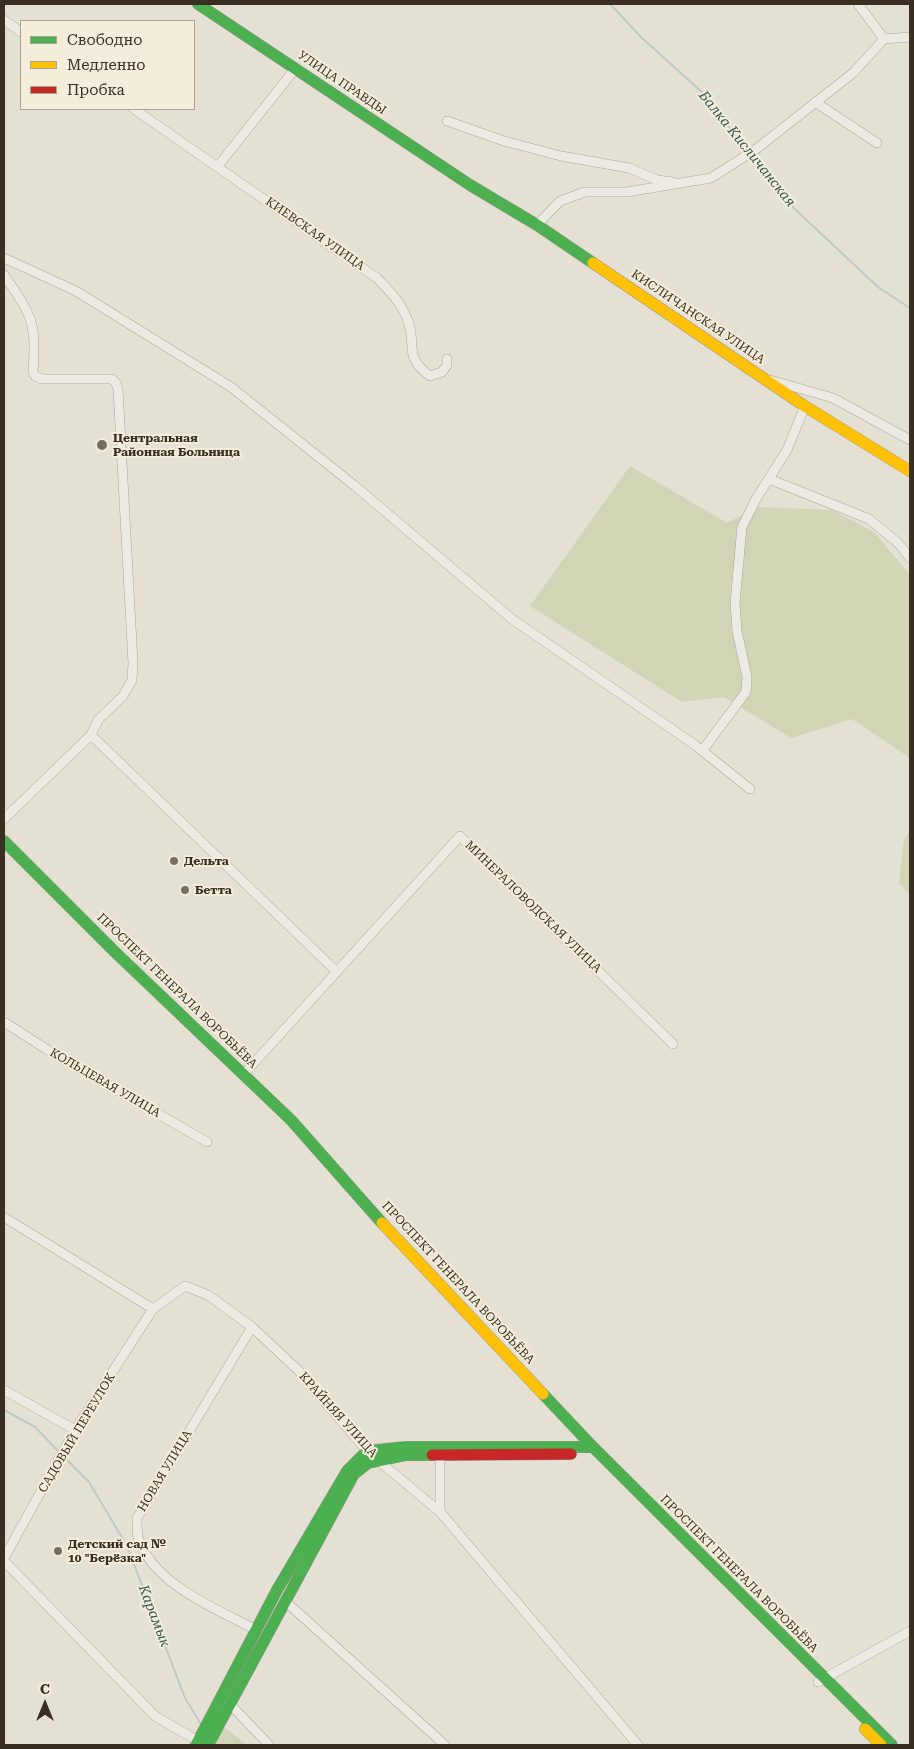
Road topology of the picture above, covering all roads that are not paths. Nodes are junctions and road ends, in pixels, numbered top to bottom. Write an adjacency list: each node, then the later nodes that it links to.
1 (198, 4): 7 (main road, УЛИЦА ПРАВДЫ)
2 (858, 4): 6 (street)
3 (4, 20): 4 (street)
4 (20, 31)
5 (910, 37): 6 (street)
6 (884, 38): 8 (street)
7 (295, 69): 12 (street); 14 (main road, УЛИЦА ПРАВДЫ)
8 (815, 102): 11 (street); 13 (street)
9 (135, 110): 12 (street, КИЕВСКАЯ УЛИЦА)
10 (447, 121): 13 (street)
11 (877, 143)
12 (218, 166): 18 (street, КИЕВСКАЯ УЛИЦА)
13 (682, 183): 15 (street)
14 (470, 185): 15 (main road, КИСЛИЧАНСКАЯ УЛИЦА)
15 (536, 226): 19 (main road, КИСЛИЧАНСКАЯ УЛИЦА)
16 (4, 258): 26 (street)
17 (4, 275): 25 (street)
18 (446, 359)
19 (763, 377): 20 (main road, КИСЛИЧАНСКАЯ УЛИЦА); 21 (street)
20 (805, 406): 22 (main road, КИСЛИЧАНСКАЯ УЛИЦА); 23 (street)
21 (910, 440)
22 (910, 471)
23 (769, 479): 24 (street); 26 (street)
24 (910, 558)
25 (91, 735): 28 (street); 31 (street)
26 (702, 751): 27 (street)
27 (750, 789)
28 (4, 819)
29 (4, 841): 34 (main road, ПРОСПЕКТ ГЕНЕРАЛА ВОРОБЬЁВА)
30 (4, 848): 41 (main road, ПРОСПЕКТ ГЕНЕРАЛА ВОРОБЬЁВА)
31 (337, 972): 33 (street, МИНЕРАЛОВОДСКАЯ УЛИЦА); 34 (street, МИНЕРАЛОВОДСКАЯ УЛИЦА)
32 (4, 1022): 35 (street, КОЛЬЦЕВАЯ УЛИЦА)
33 (673, 1044)
34 (243, 1074): 41 (main road, ПРОСПЕКТ ГЕНЕРАЛА ВОРОБЬЁВА)
35 (207, 1142)
36 (4, 1217): 37 (street)
37 (153, 1309): 38 (street, КРАЙНЯЯ УЛИЦА); 40 (street, САДОВЫЙ ПЕРЕУЛОК)
38 (252, 1327): 42 (street, КРАЙНЯЯ УЛИЦА); 49 (street, НОВАЯ УЛИЦА)
39 (4, 1390): 40 (street)
40 (75, 1430): 46 (street, САДОВЫЙ ПЕРЕУЛОК)
41 (591, 1450): 42 (main road); 43 (main road); 51 (main road, ПРОСПЕКТ ГЕНЕРАЛА ВОРОБЬЁВА)
42 (367, 1451): 44 (street, КРАЙНЯЯ УЛИЦА); 49 (main road)
43 (440, 1454): 44 (main road); 45 (street)
44 (378, 1460): 45 (street, КРАЙНЯЯ УЛИЦА); 47 (main road)
45 (440, 1512): 56 (street, КРАЙНЯЯ УЛИЦА)
46 (4, 1560): 53 (street, САДОВЫЙ ПЕРЕУЛОК)
47 (285, 1601): 52 (main road); 55 (street)
48 (910, 1625): 50 (street)
49 (256, 1630): 52 (main road)
50 (908, 1632): 51 (street)
51 (821, 1680): 57 (main road, ПРОСПЕКТ ГЕНЕРАЛА ВОРОБЬЁВА); 58 (main road, ПРОСПЕКТ ГЕНЕРАЛА ВОРОБЬЁВА)
52 (223, 1707): 53 (main road); 54 (street)
53 (201, 1744)
54 (269, 1745)
55 (445, 1745)
56 (638, 1745)
57 (881, 1745)
58 (892, 1745)

